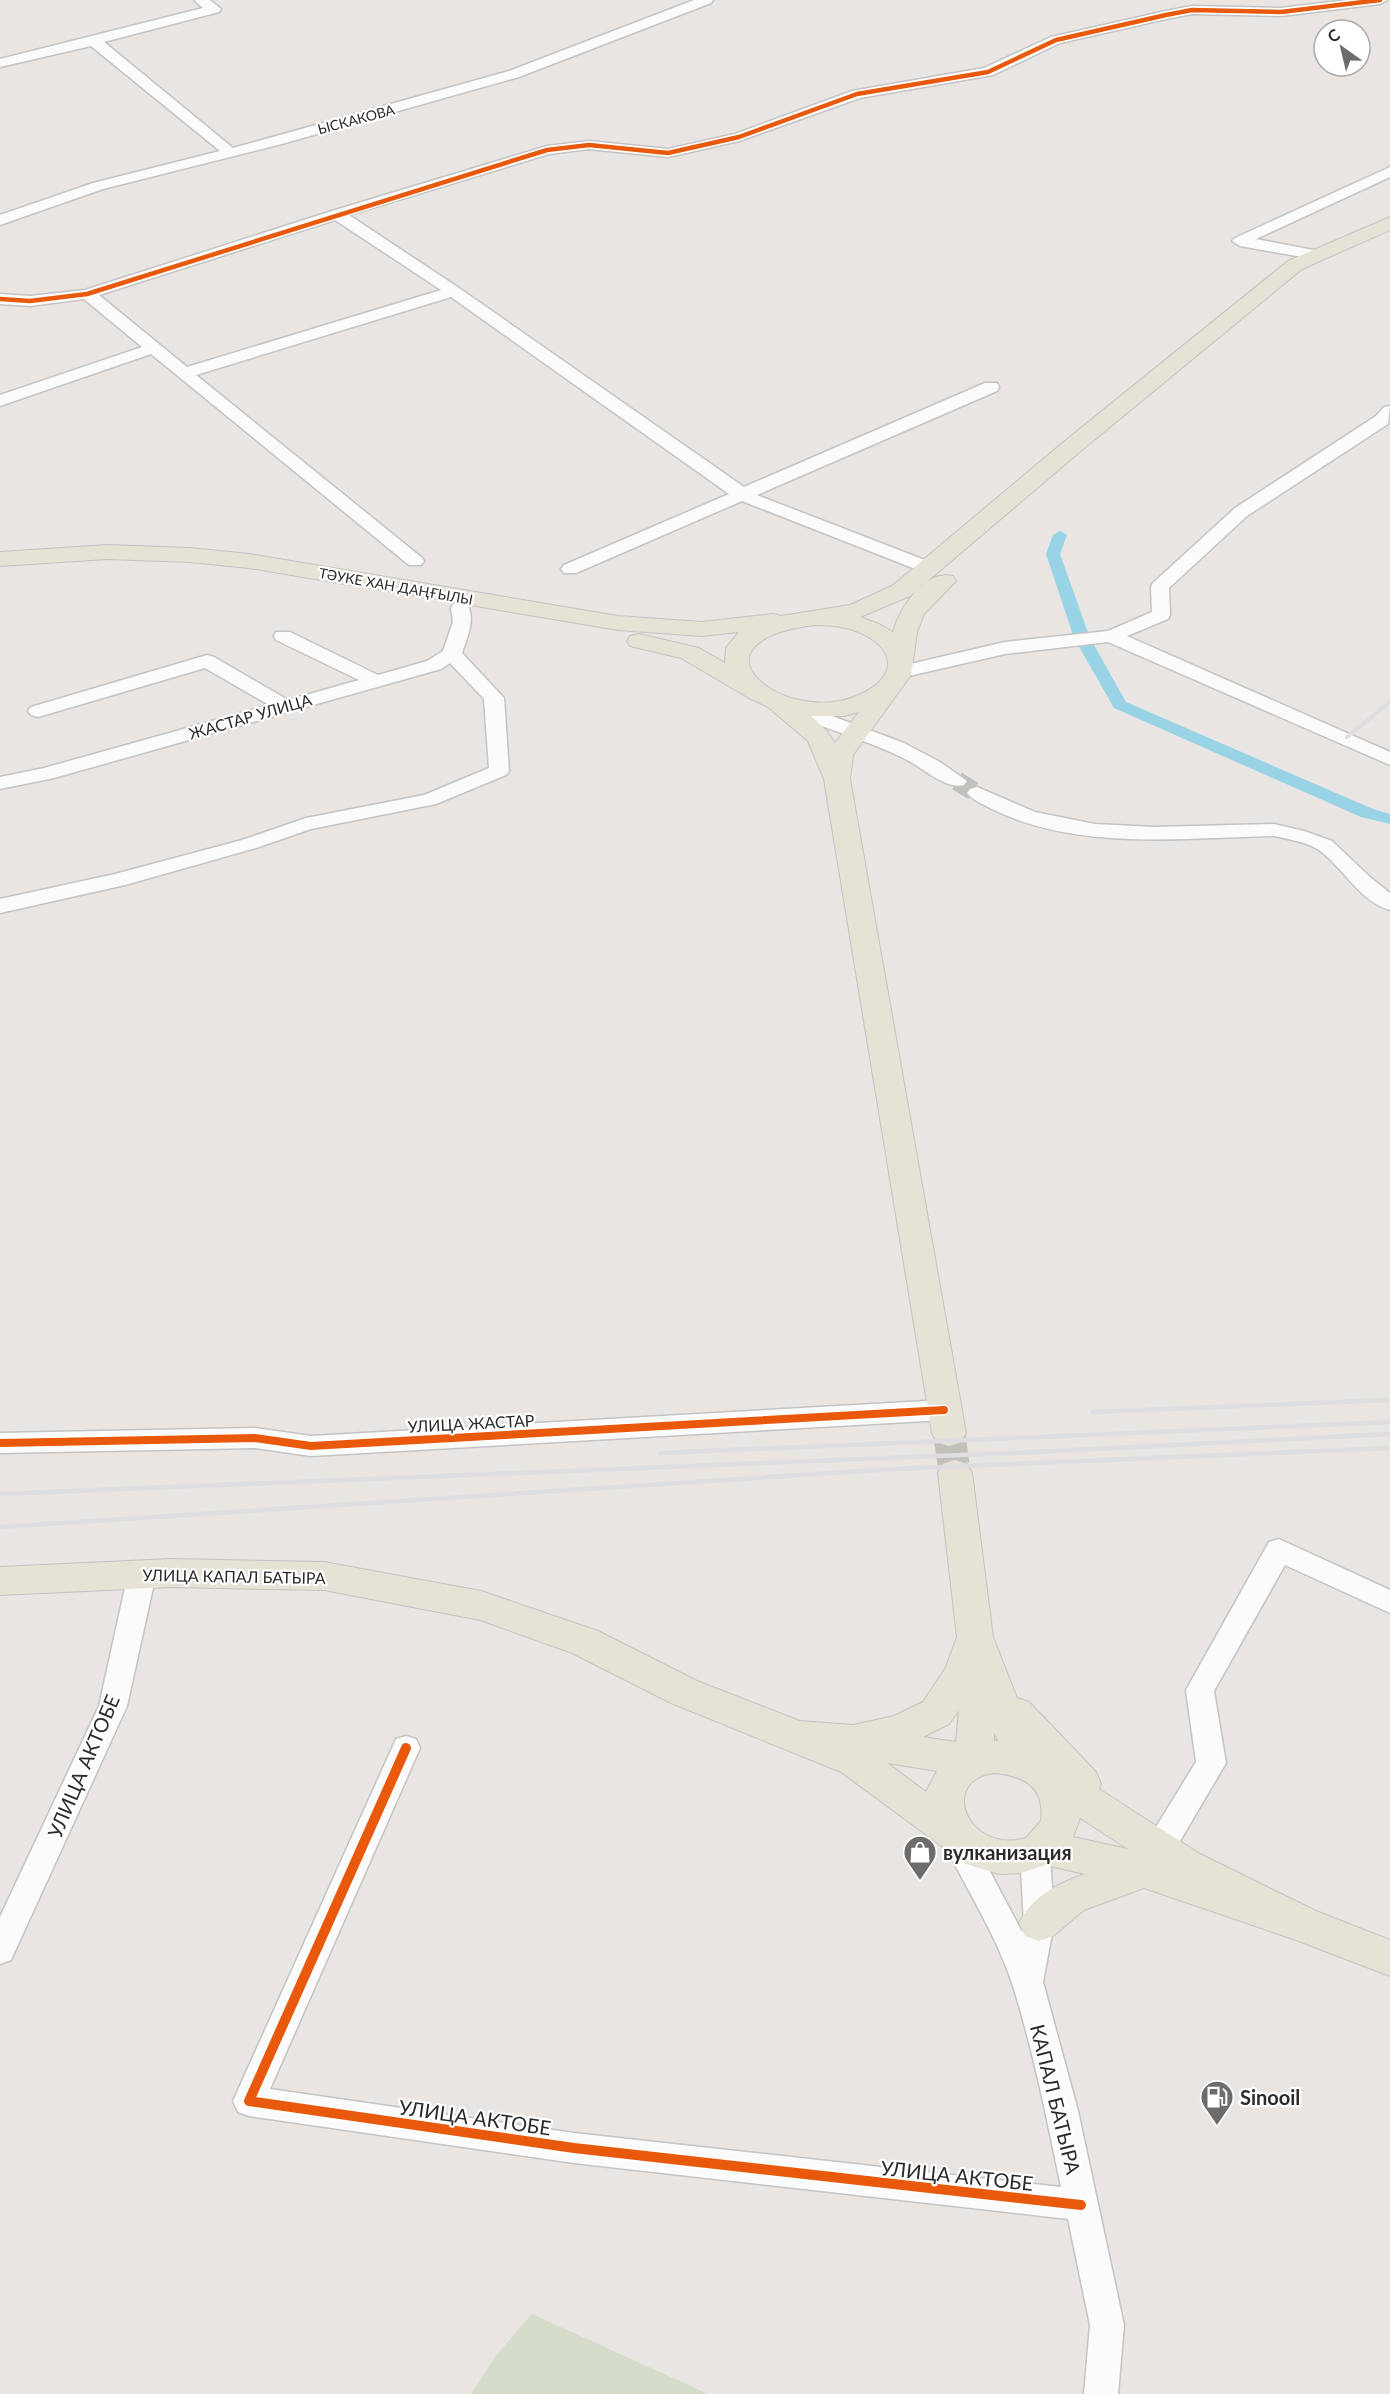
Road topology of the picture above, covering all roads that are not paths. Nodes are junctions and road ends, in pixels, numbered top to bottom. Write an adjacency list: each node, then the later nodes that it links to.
1 (201, 0): 4 (street)
2 (706, 0): 6 (street, ЫСКАКОВА)
3 (1380, 0): 8 (street)
4 (94, 41): 5 (street); 6 (street)
5 (0, 63)
6 (230, 152): 9 (street, ЫСКАКОВА)
7 (1390, 171): 12 (street)
8 (337, 214): 13 (street); 14 (street)
9 (0, 220)
10 (1390, 223): 12 (main road)
11 (1390, 231): 34 (main road)
12 (1318, 255): 25 (main road)
13 (453, 291): 17 (street); 22 (street)
14 (87, 294): 15 (street); 16 (street)
15 (0, 299)
16 (153, 348): 17 (street); 19 (street)
17 (184, 373): 24 (street)
18 (991, 387): 22 (street)
19 (0, 401)
20 (1390, 411): 21 (street)
21 (1383, 421): 32 (street)
22 (743, 495): 25 (street); 26 (street)
23 (0, 559): 30 (main road, ТӘУКЕ ХАН ДАҢҒЫЛЫ)
24 (415, 561)
25 (929, 568): 29 (main road)
26 (570, 569)
27 (0, 570): 28 (main road, ТӘУКЕ ХАН ДАҢҒЫЛЫ)
28 (460, 608): 30 (main road, ТӘУКЕ ХАН ДАҢҒЫЛЫ); 33 (street)
29 (801, 618): 30 (main road, ТӘУКЕ ХАН ДАҢҒЫЛЫ); 34 (main road); 36 (main road)
30 (614, 629): 36 (main road, ТӘУКЕ ХАН ДАҢҒЫЛЫ)
31 (283, 636): 35 (street)
32 (1111, 636): 34 (street); 40 (street)
33 (452, 654): 35 (street, ЖАСТАР УЛИЦА); 46 (street)
34 (898, 672): 36 (main road); 39 (main road)
35 (376, 681): 37 (street, ЖАСТАР УЛИЦА)
36 (769, 698): 39 (street); 41 (main road, ТӘУКЕ ХАН ДАҢҒЫЛЫ)
37 (284, 706): 38 (street); 43 (street, ЖАСТАР УЛИЦА)
38 (38, 711)
39 (858, 731): 41 (main road); 42 (street)
40 (1390, 759)
41 (837, 779): 47 (main road)
42 (957, 781)
43 (0, 783)
44 (977, 793): 45 (street)
45 (1390, 903)
46 (0, 906)
47 (946, 1421): 48 (street, УЛИЦА ЖАСТАР)
48 (0, 1443)
49 (955, 1473): 53 (main road)
50 (142, 1574): 51 (main road, УЛИЦА КАПАЛ БАТЫРА); 55 (main road, УЛИЦА КАПАЛ БАТЫРА); 65 (street, УЛИЦА АКТОБЕ)
51 (0, 1581)
52 (1390, 1602): 63 (street)
53 (975, 1637): 54 (main road); 56 (main road); 58 (main road)
54 (997, 1694): 59 (main road); 60 (main road)
55 (798, 1737): 56 (main road, УЛИЦА КАПАЛ БАТЫРА); 61 (main road, УЛИЦА КАПАЛ БАТЫРА)
56 (851, 1741): 58 (main road, УЛИЦА КАПАЛ БАТЫРА)
57 (406, 1748): 68 (street, УЛИЦА АКТОБЕ)
58 (973, 1761): 59 (main road); 61 (main road)
59 (1038, 1770): 60 (main road); 62 (main road)
60 (1118, 1822): 63 (main road)
61 (954, 1834): 62 (main road); 67 (street, КАПАЛ БАТЫРА)
62 (1040, 1850): 63 (main road); 64 (street, КАПАЛ БАТЫРА)
63 (1152, 1860): 64 (main road); 66 (main road)
64 (1039, 1923): 67 (street, КАПАЛ БАТЫРА)
65 (0, 1950)
66 (1390, 1958)
67 (1027, 1982): 68 (street, КАПАЛ БАТЫРА)
68 (1081, 2205): 69 (street, КАПАЛ БАТЫРА)
69 (1101, 2394)

